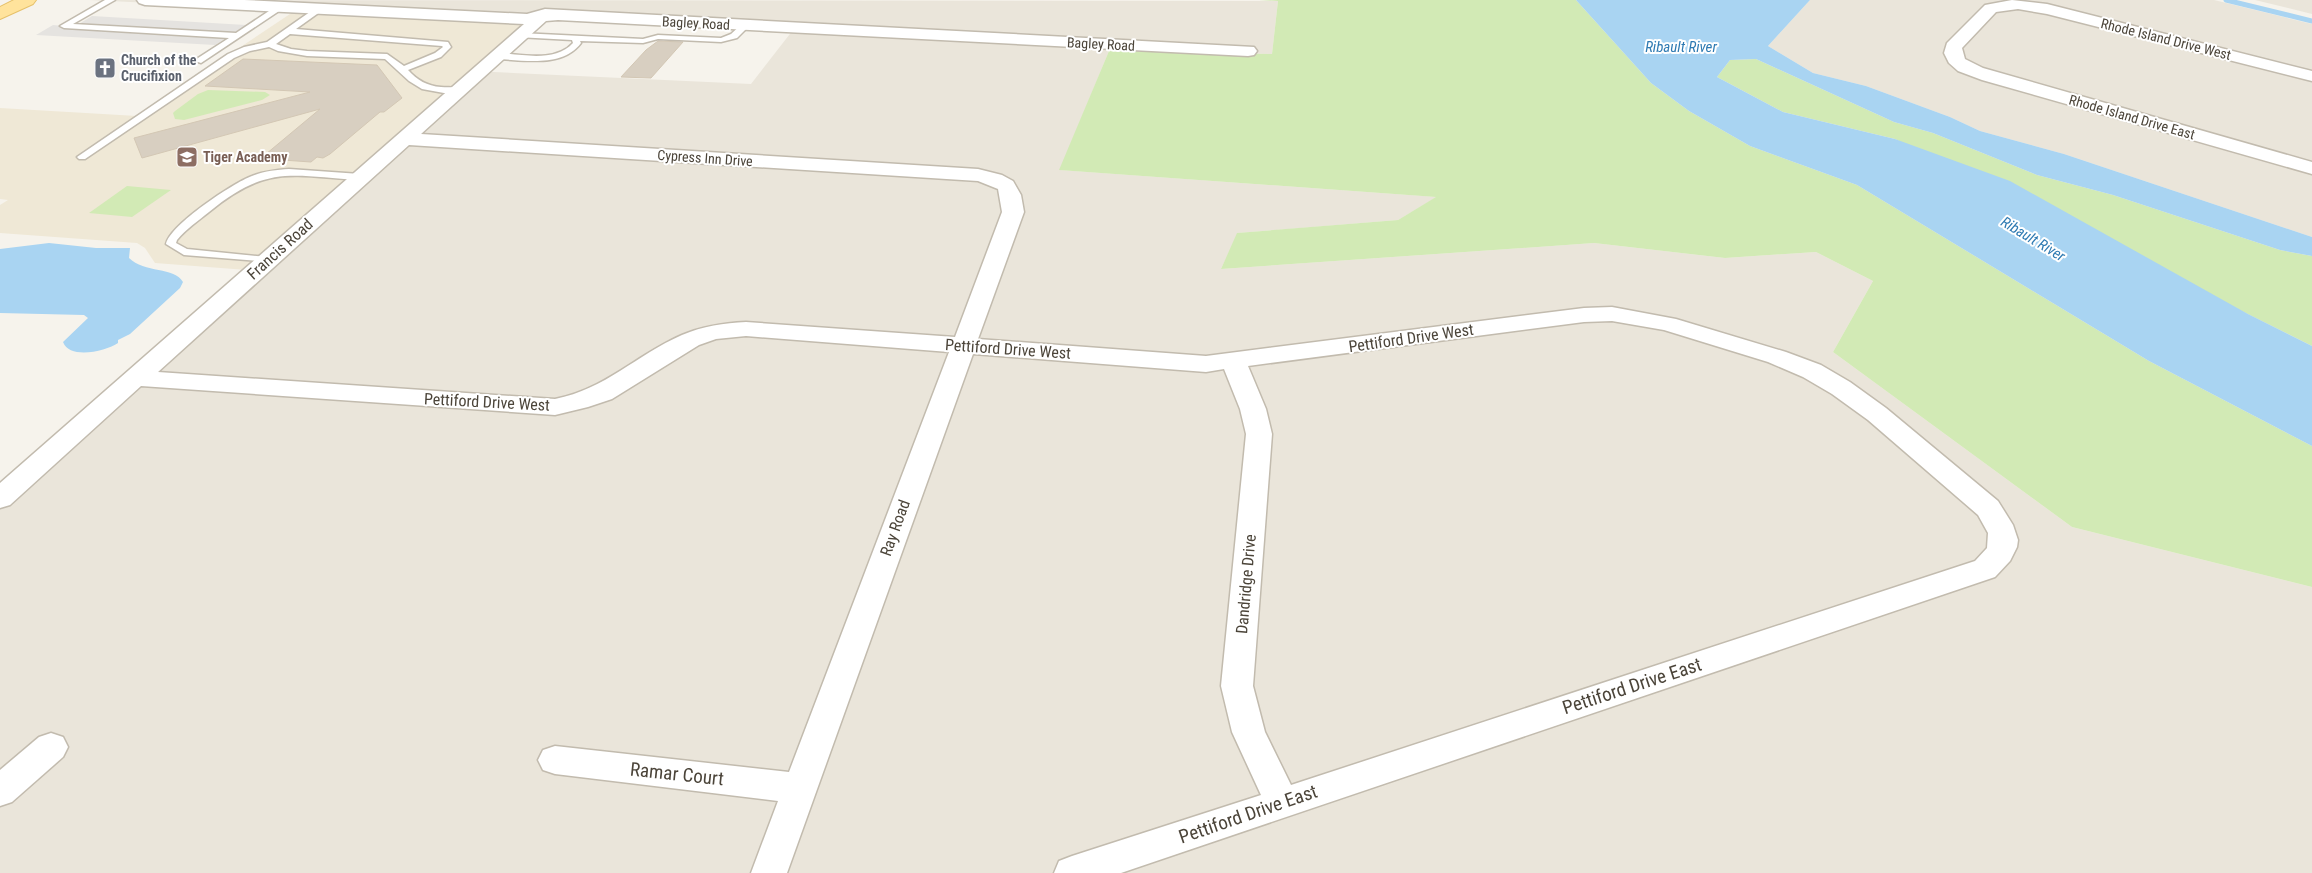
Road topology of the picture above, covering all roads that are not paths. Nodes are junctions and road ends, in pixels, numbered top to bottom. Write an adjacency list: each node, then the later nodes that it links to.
1 (27, 0): 7 (main road)
2 (111, 0): 12 (lane)
3 (145, 0): 5 (street, Bagley Road)
4 (560, 0): 8 (street, Francis Road)
5 (281, 7): 6 (street, Bagley Road); 12 (lane)
6 (320, 9): 8 (street, Bagley Road); 10 (lane)
7 (0, 14)
8 (541, 17): 9 (street, Bagley Road); 11 (street, Francis Road)
9 (746, 26): 13 (lane); 15 (street, Bagley Road)
10 (287, 31): 14 (lane); 19 (lane)
11 (520, 35): 13 (lane); 16 (street, Francis Road)
12 (238, 36): 17 (lane)
13 (575, 38): 16 (lane)
14 (270, 44): 19 (lane); 23 (lane)
15 (1248, 51)
16 (497, 56): 21 (street, Francis Road)
17 (201, 60)
18 (1955, 60): 20 (street, Rhode Island Drive West); 24 (street, Rhode Island Drive East)
19 (403, 68): 21 (lane)
20 (2312, 76)
21 (458, 90): 22 (street, Francis Road)
22 (403, 139): 25 (street, Francis Road); 26 (street, Cypress Inn Drive)
23 (82, 157)
24 (2312, 168)
25 (360, 177): 27 (street, Francis Road); 27 (lane)
26 (1006, 184): 28 (street, Ray Road)
27 (267, 260): 30 (street, Francis Road)
28 (963, 345): 29 (street, Pettiford Drive West); 30 (street, Pettiford Drive West); 35 (street, Ray Road)
29 (1234, 362): 31 (street, Pettiford Drive West); 37 (street, Dandridge Drive)
30 (134, 378): 32 (street, Francis Road)
31 (1877, 414): 37 (street, Pettiford Drive East)
32 (0, 498)
33 (51, 747): 36 (street)
34 (554, 760): 35 (street, Ramar Court)
35 (799, 788): 38 (street, Ray Road)
36 (0, 791)
37 (1282, 802): 39 (street, Pettiford Drive East)
38 (769, 873)
39 (1072, 873)

